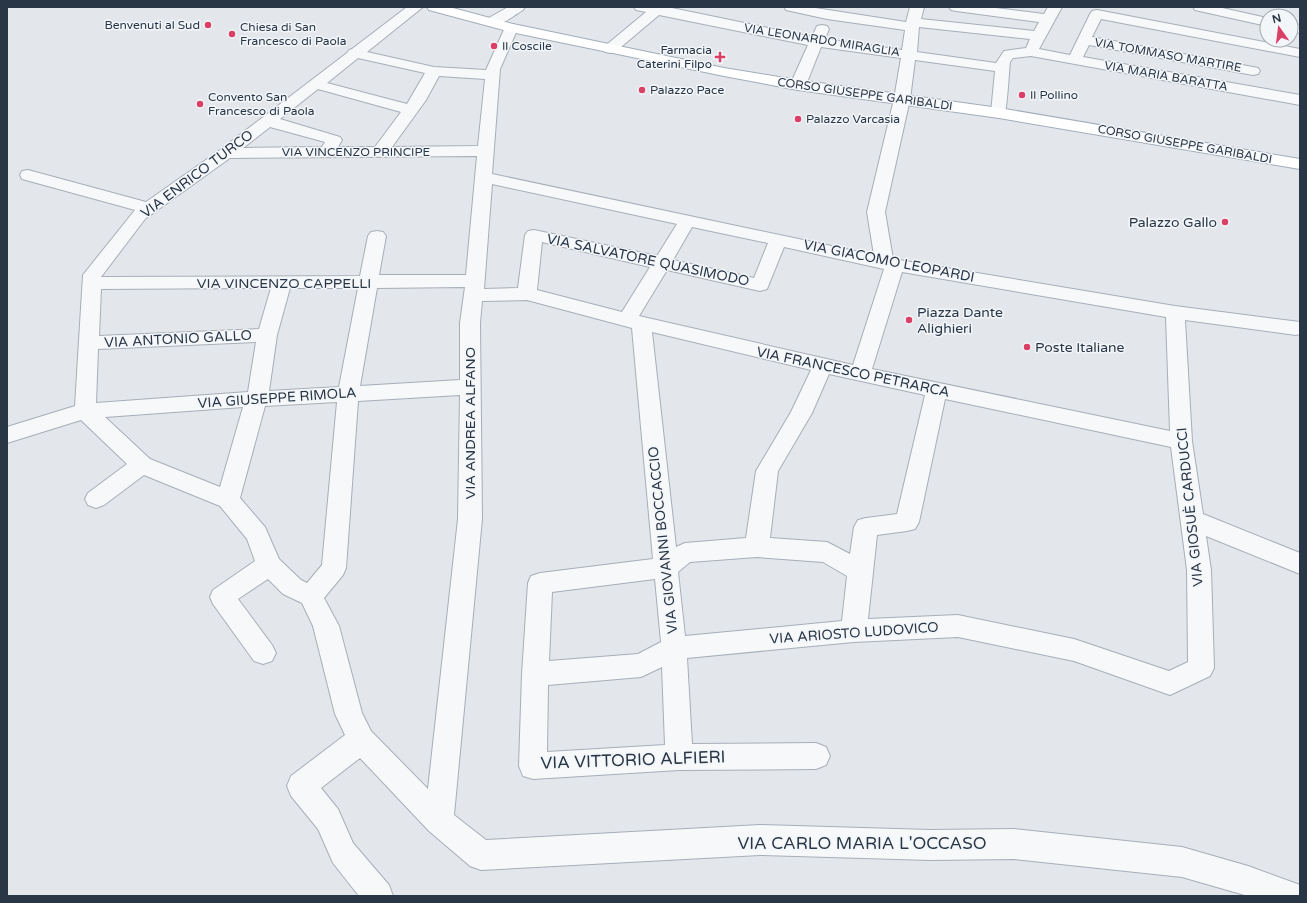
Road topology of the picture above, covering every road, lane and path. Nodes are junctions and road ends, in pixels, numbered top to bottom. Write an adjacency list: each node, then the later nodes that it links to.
1 (416, 7): 22 (street, VIA ENRICO TURCO)
2 (434, 7): 14 (main road, CORSO GIUSEPPE GARIBALDI)
3 (518, 7): 14 (street)
4 (641, 7): 9 (street, VIA LEONARDO MIRAGLIA)
5 (791, 7): 10 (street)
6 (917, 7): 13 (street)
7 (956, 7): 11 (street)
8 (1207, 8): 12 (street)
9 (658, 9): 17 (street, VIA LEONARDO MIRAGLIA); 19 (street)
10 (829, 11): 13 (street); 17 (street)
11 (1052, 13): 15 (street)
12 (1259, 17)
13 (912, 24): 15 (street); 23 (street)
14 (502, 25): 19 (main road, CORSO GIUSEPPE GARIBALDI); 28 (street, VIA ANDREA ALFANO)
15 (1038, 36): 20 (street)
16 (1084, 40): 18 (street); 24 (street); 26 (street, VIA TOMMASO MARTIRE)
17 (816, 42): 23 (street, VIA LEONARDO MIRAGLIA); 30 (street)
18 (1254, 45): 21 (street); 26 (street)
19 (610, 49): 30 (main road, CORSO GIUSEPPE GARIBALDI)
20 (1031, 52): 24 (street, VIA MARIA BARATTA); 25 (street, VIA MARIA BARATTA)
21 (1300, 53)
22 (354, 54): 27 (street); 29 (street, VIA ENRICO TURCO)
23 (909, 55): 25 (street, VIA LEONARDO MIRAGLIA); 32 (street)
24 (1074, 60): 31 (street, VIA MARIA BARATTA)
25 (1003, 68): 35 (street)
26 (1253, 70): 31 (street)
27 (434, 71): 28 (street); 34 (street)
28 (493, 76): 37 (street, VIA ANDREA ALFANO)
29 (315, 84): 34 (street); 36 (street, VIA ENRICO TURCO)
30 (798, 85): 32 (main road, CORSO GIUSEPPE GARIBALDI)
31 (1249, 90): 33 (street, VIA MARIA BARATTA)
32 (902, 99): 35 (main road, CORSO GIUSEPPE GARIBALDI); 49 (street)
33 (1300, 100)
34 (410, 110): 39 (street)
35 (999, 113): 41 (main road, CORSO GIUSEPPE GARIBALDI)
36 (268, 121): 38 (street); 40 (street, VIA ENRICO TURCO)
37 (486, 151): 39 (street, VIA VINCENZO PRINCIPE); 43 (street, VIA ANDREA ALFANO)
38 (328, 152): 39 (street, VIA VINCENZO PRINCIPE); 40 (street, VIA VINCENZO PRINCIPE)
39 (380, 152)
40 (226, 153): 44 (street, VIA ENRICO TURCO)
41 (1300, 164)
42 (28, 175): 44 (street)
43 (484, 177): 45 (street, VIA GIACOMO LEOPARDI); 53 (street, VIA ANDREA ALFANO)
44 (149, 208): 51 (street, VIA ENRICO TURCO)
45 (688, 220): 47 (street, VIA GIACOMO LEOPARDI); 48 (street)
46 (377, 236): 50 (street)
47 (778, 240): 48 (street, VIA SALVATORE QUASIMODO); 49 (street, VIA GIACOMO LEOPARDI)
48 (662, 263): 54 (street, VIA SALVATORE QUASIMODO); 56 (street)
49 (890, 263): 55 (street, VIA GIACOMO LEOPARDI); 61 (street)
50 (369, 282): 52 (street, VIA VINCENZO CAPPELLI); 53 (street, VIA VINCENZO CAPPELLI); 64 (street)
51 (92, 283): 52 (street, VIA VINCENZO CAPPELLI); 59 (street, VIA ENRICO TURCO)
52 (282, 283): 58 (street)
53 (474, 288): 54 (street, VIA FRANCESCO PETRARCA); 62 (street, VIA ANDREA ALFANO)
54 (527, 294): 56 (street, VIA FRANCESCO PETRARCA)
55 (1175, 312): 57 (street, VIA GIACOMO LEOPARDI); 68 (street, VIA GIOSUÈ CARDUCCI)
56 (634, 322): 60 (street, VIA FRANCESCO PETRARCA); 76 (street, VIA GIOVANNI BOCCACCIO)
57 (1296, 328)
58 (267, 335): 59 (street, VIA ANTONIO GALLO); 65 (street)
59 (89, 343): 66 (street, VIA ENRICO TURCO)
60 (823, 366): 61 (street, VIA FRANCESCO PETRARCA); 73 (street)
61 (860, 374): 63 (street, VIA FRANCESCO PETRARCA)
62 (470, 387): 64 (street, VIA GIUSEPPE RIMOLA); 87 (street, VIA ANDREA ALFANO)
63 (936, 390): 68 (street, VIA FRANCESCO PETRARCA); 77 (street)
64 (348, 393): 65 (street, VIA GIUSEPPE RIMOLA); 78 (street)
65 (256, 399): 66 (street, VIA GIUSEPPE RIMOLA); 71 (street)
66 (85, 412): 67 (street, VIA GIUSEPPE RIMOLA); 69 (street)
67 (7, 435)
68 (1181, 441): 72 (street, VIA GIOSUÈ CARDUCCI)
69 (142, 465): 70 (street); 71 (street)
70 (96, 499)
71 (228, 500): 75 (street)
72 (1192, 520): 74 (street); 83 (street, VIA GIOSUÈ CARDUCCI)
73 (757, 548): 76 (street); 77 (street)
74 (1300, 564)
75 (270, 565): 78 (street); 81 (street)
76 (666, 568): 80 (street, VIA GIOVANNI BOCCACCIO); 82 (street, VIA VITTORIO ALFIERI)
77 (860, 571): 79 (street)
78 (311, 596): 84 (street)
79 (854, 631): 80 (street, VIA ARIOSTO LUDOVICO); 83 (street, VIA ARIOSTO LUDOVICO)
80 (674, 648): 82 (street, VIA ARIOSTO LUDOVICO); 86 (street, VIA GIOVANNI BOCCACCIO)
81 (263, 654)
82 (535, 674): 86 (street, VIA VITTORIO ALFIERI)
83 (1170, 683)
84 (361, 740): 87 (street); 88 (street)
85 (816, 756): 86 (street, VIA VITTORIO ALFIERI)
86 (679, 757)
87 (439, 821): 89 (street, VIA CARLO MARIA L'OCCASO)
88 (378, 896)
89 (1290, 896)

